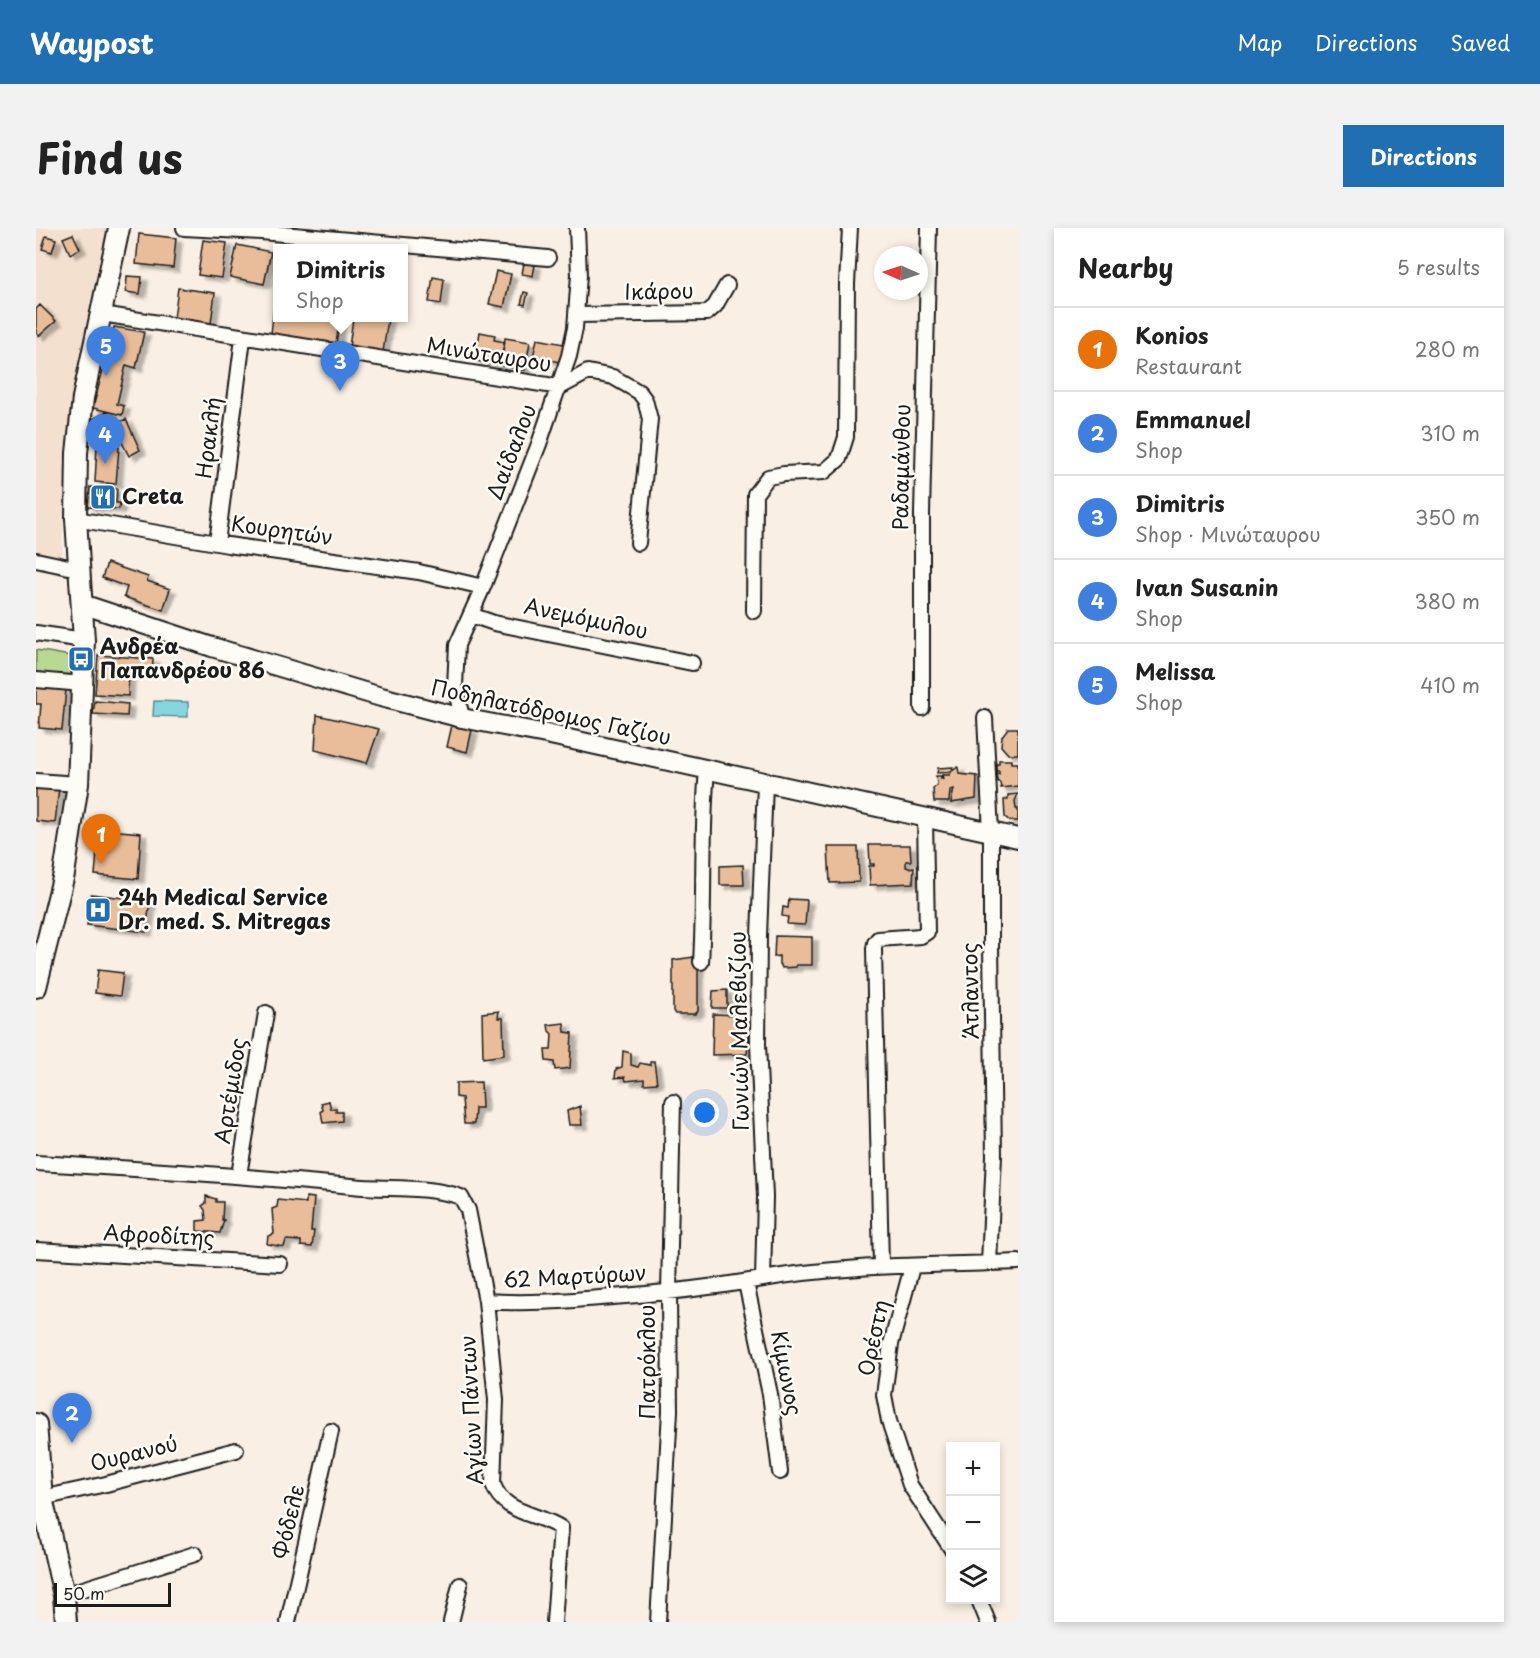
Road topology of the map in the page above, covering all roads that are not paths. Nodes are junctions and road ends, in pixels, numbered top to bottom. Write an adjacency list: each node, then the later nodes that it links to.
1 (119, 228): 10 (main road)
2 (184, 228): 6 (street)
3 (577, 228): 11 (street, Δαίδαλου)
4 (850, 228): 21 (street)
5 (929, 228): 28 (street, Ραδαμάνθου)
6 (393, 244)
7 (408, 245): 8 (street)
8 (548, 258)
9 (727, 285): 11 (street, Ικάρου)
10 (102, 315): 12 (street, Μινώταυρου); 14 (main road)
11 (577, 315): 13 (street, Δαίδαλου)
12 (243, 338): 13 (street, Μινώταυρου); 15 (street, Ηρακλή)
13 (560, 387): 16 (street, Μινώταυρου); 19 (street, Δαίδαλου)
14 (76, 519): 15 (street, Κουρητών); 18 (main road)
15 (217, 543): 19 (street, Κουρητών)
16 (638, 543)
17 (36, 560): 18 (street)
18 (78, 569): 20 (main road)
19 (483, 586): 22 (street, Δαίδαλου)
20 (82, 604): 24 (main road); 29 (street, Ποδηλατόδρομος Γαζίου)
21 (754, 611)
22 (471, 615): 25 (street, Ανεμόμυλου); 29 (street, Δαίδαλου)
23 (36, 633): 24 (street)
24 (84, 640): 27 (main road)
25 (692, 663)
26 (36, 680): 27 (street)
27 (83, 684): 34 (main road)
28 (922, 708)
29 (462, 718): 31 (street, Ποδηλατόδρομος Γαζίου)
30 (985, 718): 36 (street, Άτλαντος)
31 (706, 770): 33 (street, Ποδηλατόδρομος Γαζίου); 38 (street)
32 (36, 781): 34 (street)
33 (765, 783): 35 (street, Ποδηλατόδρομος Γαζίου); 50 (street, Γωνιών Μαλεβιζίου)
34 (78, 784): 39 (main road)
35 (925, 818): 36 (street, Ποδηλατόδρομος Γαζίου); 48 (street)
36 (992, 832): 37 (street, Ποδηλατόδρομος Γαζίου); 46 (street, Άτλαντος)
37 (1018, 838)
38 (701, 962)
39 (36, 987)
40 (266, 1013): 43 (street, Αρτέμιδος)
41 (673, 1102): 52 (street, Πατρόκλου)
42 (36, 1163): 43 (street, 62 Μαρτύρων)
43 (239, 1175): 53 (street, 62 Μαρτύρων)
44 (36, 1250): 47 (street, Αφροδίτης)
45 (1018, 1262): 46 (street, 62 Μαρτύρων)
46 (989, 1263): 49 (street, 62 Μαρτύρων)
47 (280, 1264)
48 (880, 1266): 49 (street, 62 Μαρτύρων); 50 (street, 62 Μαρτύρων)
49 (912, 1267): 59 (street, Ορέστη)
50 (763, 1279): 51 (street, 62 Μαρτύρων)
51 (746, 1283): 52 (street, 62 Μαρτύρων); 57 (street, Κίμωνος)
52 (669, 1293): 53 (street, 62 Μαρτύρων); 68 (street, Πατρόκλου)
53 (486, 1301): 67 (street, Αγίων Πάντων)
54 (36, 1424): 58 (main road)
55 (331, 1431): 65 (street, Φόδελε)
56 (236, 1450): 58 (street, Ουρανού)
57 (780, 1472)
58 (42, 1498): 62 (main road)
59 (946, 1540)
60 (195, 1554): 62 (street)
61 (460, 1585): 66 (street)
62 (64, 1595): 64 (main road)
63 (981, 1604): 69 (street)
64 (66, 1622)
65 (288, 1622)
66 (451, 1622)
67 (554, 1622)
68 (658, 1622)
69 (988, 1622)

